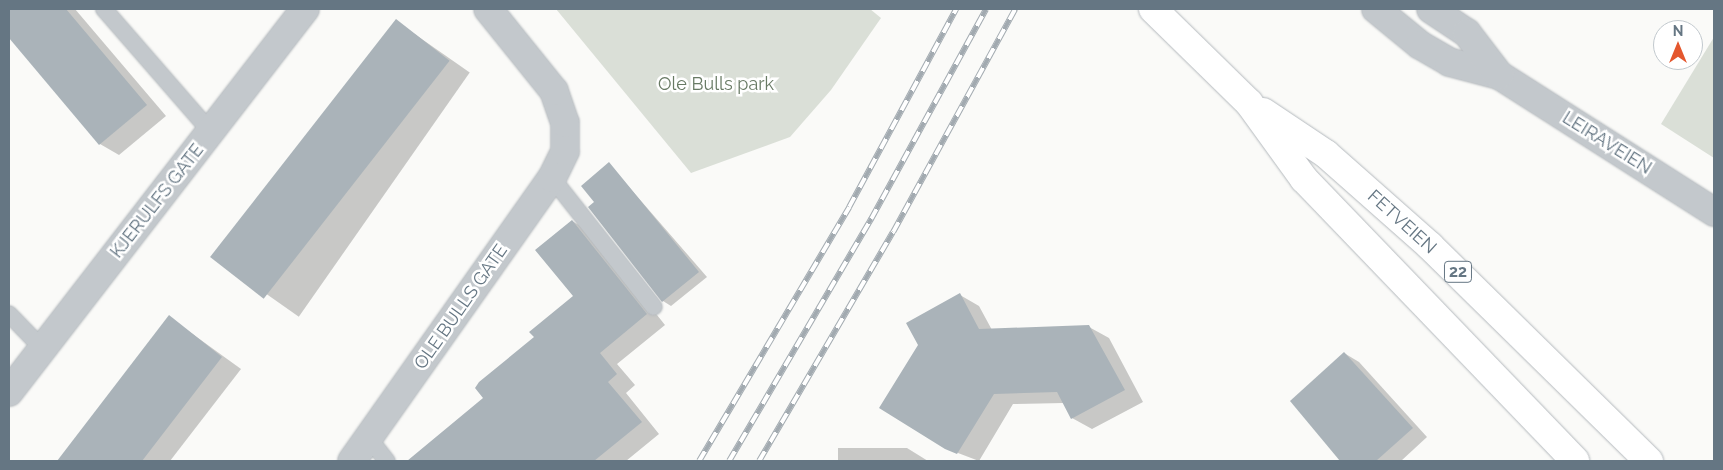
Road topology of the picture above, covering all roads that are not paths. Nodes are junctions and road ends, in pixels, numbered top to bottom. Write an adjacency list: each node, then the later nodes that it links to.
1 (104, 9): 9 (lane)
2 (305, 9): 9 (street, KJERULFS GATE)
3 (488, 9): 10 (street, OLE BULLS GATE)
4 (1153, 9): 8 (highway, FETVEIEN / 22)
5 (1376, 9): 7 (street, LEIRAVEIEN)
6 (1430, 9): 7 (street, LEIRAVEIEN)
7 (1499, 75): 11 (street, LEIRAVEIEN)
8 (1250, 103): 19 (highway, FETVEIEN / 22); 20 (highway, FETVEIEN / 22)
9 (211, 132): 14 (street, KJERULFS GATE)
10 (552, 178): 12 (lane); 16 (street, OLE BULLS GATE)
11 (1714, 212)
12 (654, 308)
13 (9, 314): 14 (lane)
14 (42, 348): 15 (street, KJERULFS GATE)
15 (9, 392)
16 (368, 437): 17 (street, OLE BULLS GATE); 18 (lane)
17 (352, 461)
18 (387, 461)
19 (1575, 461)
20 (1649, 461)

